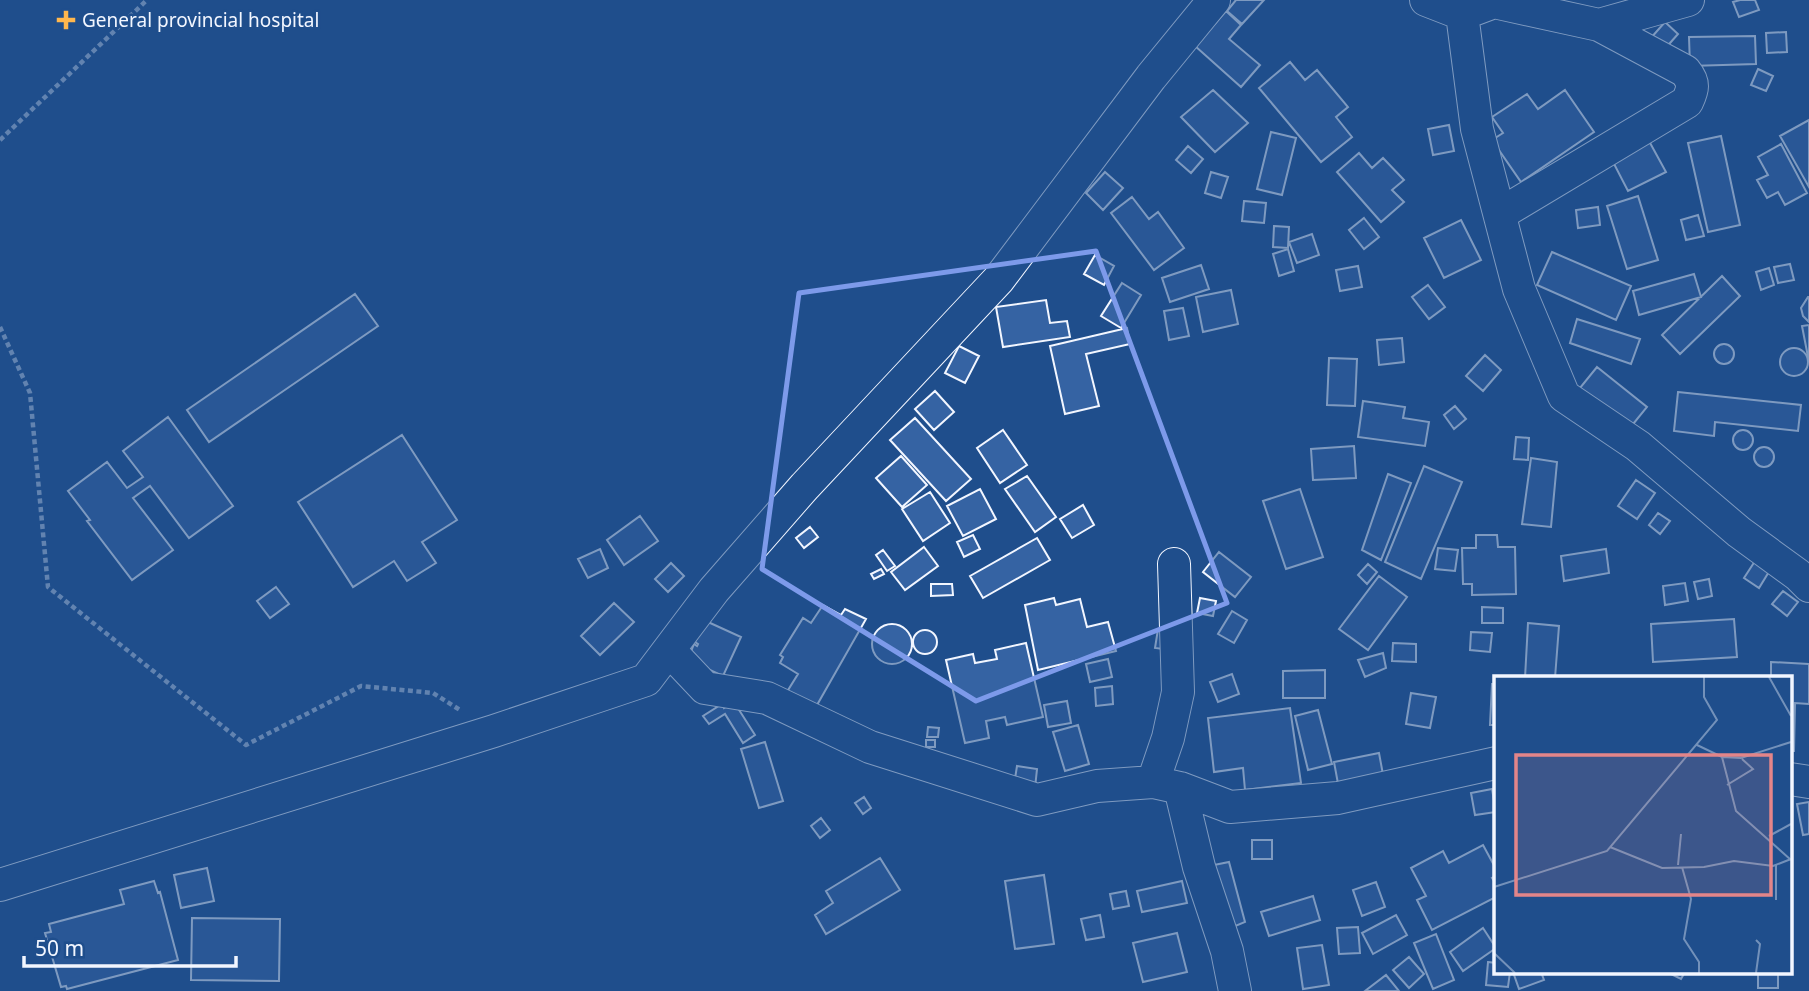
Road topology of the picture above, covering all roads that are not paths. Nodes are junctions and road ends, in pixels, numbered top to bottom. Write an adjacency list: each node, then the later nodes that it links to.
1 (1214, 0): 9 (street)
2 (1426, 0): 4 (street)
3 (1688, 0): 5 (street)
4 (1462, 14): 5 (street); 6 (street)
5 (1599, 24): 6 (street)
6 (1500, 214): 8 (street)
7 (1174, 564): 11 (street)
8 (1805, 576)
9 (670, 651): 11 (street); 12 (street)
10 (1494, 763): 11 (street)
11 (1167, 785): 13 (street)
12 (0, 885)
13 (1235, 991)

